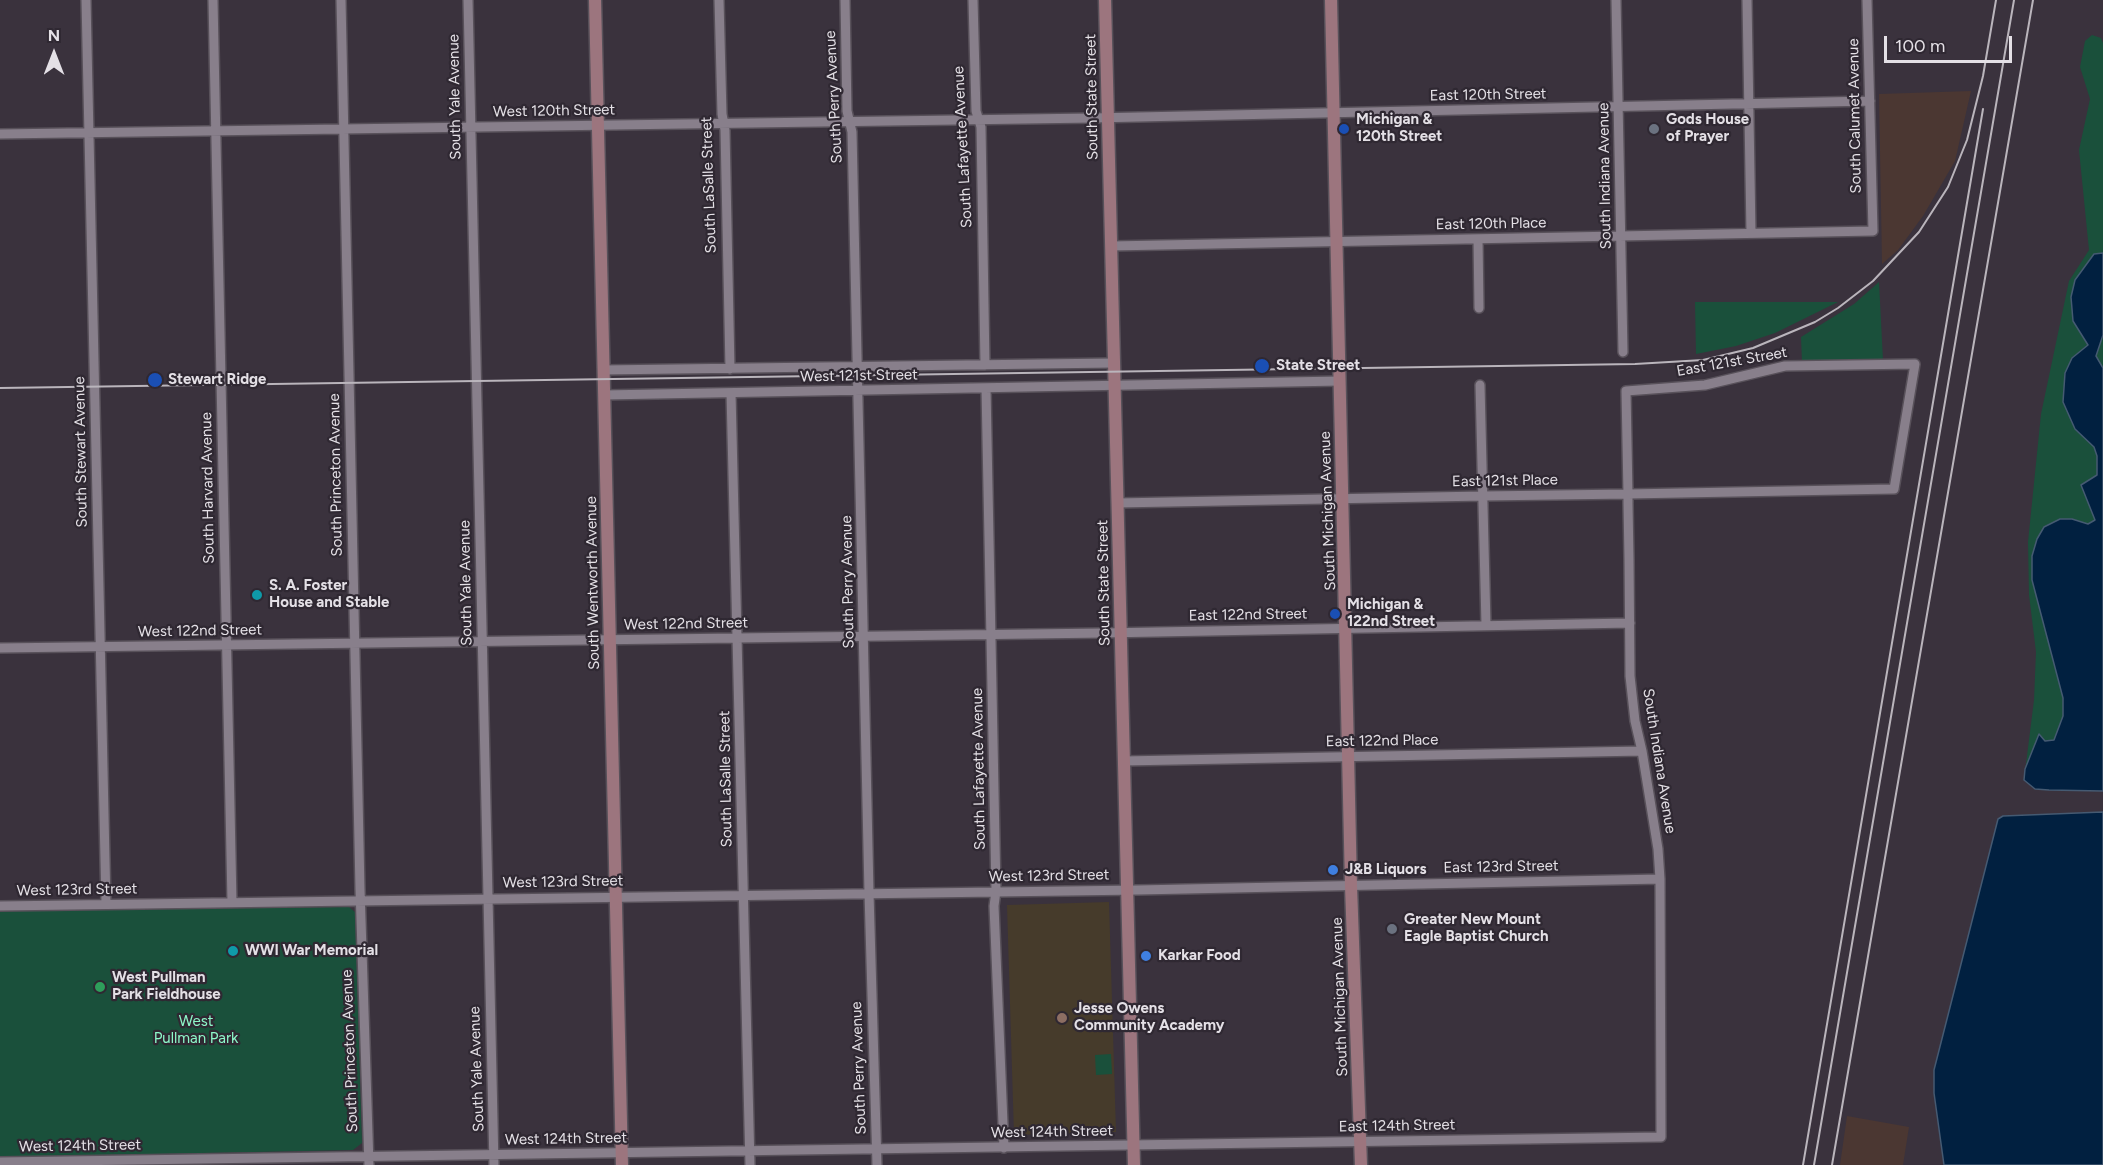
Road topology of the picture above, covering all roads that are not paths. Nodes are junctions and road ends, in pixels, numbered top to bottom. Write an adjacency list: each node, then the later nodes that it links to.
1 (86, 0): 26 (street, South Stewart Avenue)
2 (213, 0): 25 (street, South Harvard Avenue)
3 (340, 0): 24 (street, South Princeton Avenue)
4 (468, 0): 23 (street, South Yale Avenue)
5 (595, 0): 22 (street, South Wentworth Avenue)
6 (719, 0): 21 (street, South LaSalle Street)
7 (845, 0): 20 (street, South Perry Avenue)
8 (973, 0): 19 (street, South Lafayette Avenue)
9 (1105, 0): 18 (street, South State Street)
10 (1331, 0): 17 (street, South Michigan Avenue)
11 (1616, 0): 16 (street, South Indiana Avenue)
12 (1747, 0): 15 (street)
13 (1868, 0): 14 (street, South Calumet Avenue)
14 (1870, 101): 15 (street, East 120th Street); 28 (street, South Calumet Avenue)
15 (1749, 104): 16 (street, East 120th Street); 29 (street)
16 (1619, 107): 17 (street, East 120th Street); 30 (street, South Indiana Avenue)
17 (1334, 113): 18 (street, East 120th Street); 32 (street, South Michigan Avenue)
18 (1107, 118): 19 (street, West 120th Street); 33 (street, South State Street)
19 (978, 120): 20 (street, West 120th Street); 37 (street, South Lafayette Avenue)
20 (850, 122): 21 (street, West 120th Street); 38 (street, South Perry Avenue)
21 (723, 123): 22 (street, West 120th Street); 39 (street, South LaSalle Street)
22 (598, 125): 23 (street, West 120th Street); 40 (street, South Wentworth Avenue)
23 (471, 127): 24 (street, West 120th Street); 62 (street, South Yale Avenue)
24 (344, 129): 25 (street, West 120th Street); 63 (street, South Princeton Avenue)
25 (216, 131): 26 (street, West 120th Street); 64 (street, South Harvard Avenue)
26 (88, 133): 27 (street, West 120th Street); 65 (street, South Stewart Avenue)
27 (0, 134)
28 (1873, 231): 29 (street, East 120th Place)
29 (1751, 233): 30 (street, East 120th Place)
30 (1621, 236): 31 (street, East 120th Place); 35 (street, South Indiana Avenue)
31 (1478, 239): 32 (street, East 120th Place); 34 (street)
32 (1337, 242): 33 (street, East 120th Place); 41 (street, South Michigan Avenue)
33 (1111, 246): 36 (street, South State Street)
34 (1479, 308)
35 (1623, 352)
36 (1113, 363): 37 (street, West 121st Street); 43 (street, South State Street)
37 (985, 365): 38 (street, West 121st Street)
38 (858, 367): 39 (street, West 121st Street); 46 (street, South Perry Avenue)
39 (730, 369): 40 (street, West 121st Street)
40 (603, 370): 48 (street, South Wentworth Avenue)
41 (1340, 381): 43 (street); 52 (street, South Michigan Avenue)
42 (1480, 385): 51 (street)
43 (1114, 386): 44 (street, West 121st Street); 53 (street, South State Street)
44 (986, 388): 46 (street, West 121st Street); 58 (street, South Lafayette Avenue)
45 (1626, 390): 49 (street, East 121st Street); 50 (street, South Indiana Avenue)
46 (858, 391): 47 (street, West 121st Street); 59 (street, South Perry Avenue)
47 (731, 393): 48 (street, West 121st Street); 60 (street, South LaSalle Street)
48 (604, 395): 61 (street, South Wentworth Avenue)
49 (1894, 489): 50 (street, East 121st Place)
50 (1628, 494): 51 (street, East 121st Place); 54 (street, South Indiana Avenue)
51 (1483, 496): 52 (street, East 121st Place); 55 (street)
52 (1343, 499): 53 (street, East 121st Place); 56 (street, South Michigan Avenue)
53 (1117, 503): 57 (street, South State Street)
54 (1630, 622): 55 (street, East 122nd Street); 67 (street, South Indiana Avenue)
55 (1486, 625): 56 (street, East 122nd Street)
56 (1346, 628): 57 (street, East 122nd Street); 68 (street, South Michigan Avenue)
57 (1120, 633): 58 (street, West 122nd Street); 69 (street, South State Street)
58 (991, 634): 59 (street, West 122nd Street); 73 (street, South Lafayette Avenue)
59 (864, 636): 60 (street, West 122nd Street); 74 (street, South Perry Avenue)
60 (737, 638): 61 (street, West 122nd Street); 75 (street, South LaSalle Street)
61 (610, 640): 62 (street, West 122nd Street); 76 (street, South Wentworth Avenue)
62 (482, 642): 63 (street, West 122nd Street); 77 (street, South Yale Avenue)
63 (355, 643): 64 (street, West 122nd Street); 78 (street, South Princeton Avenue)
64 (227, 645): 65 (street, West 122nd Street); 79 (street, South Harvard Avenue)
65 (100, 647): 66 (street, West 122nd Street); 80 (street, South Stewart Avenue)
66 (0, 648)
67 (1642, 751): 68 (street, East 122nd Place); 70 (street, South Indiana Avenue)
68 (1349, 756): 69 (street, East 122nd Place); 71 (street, South Michigan Avenue)
69 (1123, 761): 72 (street, South State Street)
70 (1660, 879): 71 (street, East 123rd Street); 82 (street, South Indiana Avenue)
71 (1351, 886): 72 (street, East 123rd Street); 83 (street, South Michigan Avenue)
72 (1126, 890): 73 (street, West 123rd Street); 84 (street, South State Street)
73 (996, 891): 74 (street, West 123rd Street); 85 (street, South Lafayette Avenue)
74 (869, 893): 75 (street, West 123rd Street); 86 (street, South Perry Avenue)
75 (743, 895): 76 (street, West 123rd Street); 87 (street, South LaSalle Street)
76 (616, 897): 77 (street, West 123rd Street); 88 (street, South Wentworth Avenue)
77 (487, 899): 78 (street, West 123rd Street); 89 (street, South Yale Avenue)
78 (360, 901): 79 (street, West 123rd Street); 90 (street, South Princeton Avenue)
79 (232, 902): 80 (street, West 123rd Street)
80 (106, 904): 81 (street, West 123rd Street)
81 (0, 906)
82 (1661, 1137): 83 (street, East 124th Street)
83 (1360, 1142): 84 (street, East 124th Street); 97 (street, South Michigan Avenue)
84 (1133, 1146): 85 (street, West 124th Street); 96 (street, South State Street)
85 (1004, 1148): 86 (street, West 124th Street)
86 (877, 1150): 87 (street, West 124th Street); 95 (street, South Perry Avenue)
87 (750, 1151): 88 (street, West 124th Street); 94 (street, South LaSalle Street)
88 (622, 1159): 89 (street, West 124th Street)
89 (494, 1160): 90 (street, West 124th Street)
90 (369, 1161): 92 (street, West 124th Street)
91 (0, 1162): 93 (street, West 124th Street)
92 (242, 1162): 93 (street, West 124th Street)
93 (113, 1163)
94 (750, 1165)
95 (877, 1165)
96 (1134, 1165)
97 (1361, 1165)

